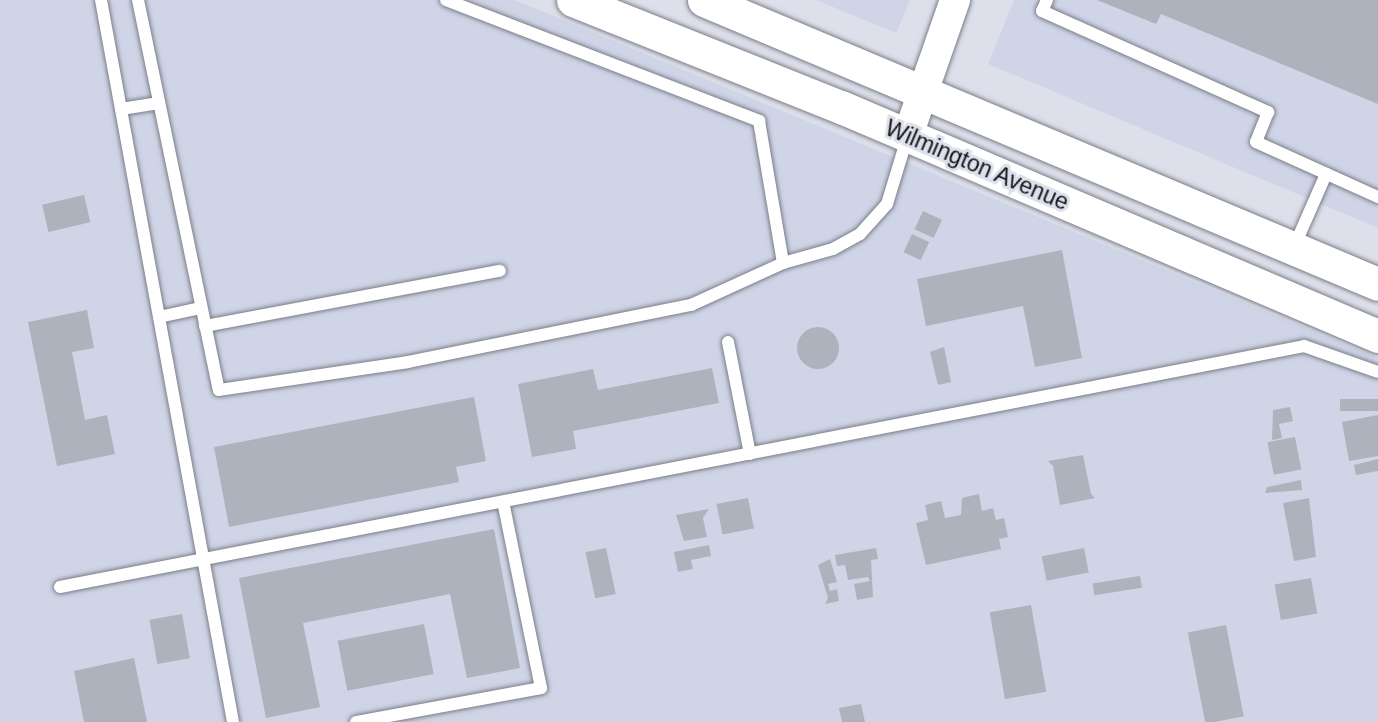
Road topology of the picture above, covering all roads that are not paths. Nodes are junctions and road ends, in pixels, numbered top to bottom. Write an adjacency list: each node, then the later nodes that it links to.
1 (101, 0): 10 (lane)
2 (138, 0): 9 (lane)
3 (573, 0): 11 (main road, Wilmington Avenue)
4 (704, 0): 8 (main road, Wilmington Avenue)
5 (955, 0): 8 (street)
6 (1047, 0): 12 (lane)
7 (444, 1): 15 (lane)
8 (923, 89): 11 (street); 14 (main road, Wilmington Avenue)
9 (158, 103): 10 (lane); 18 (lane)
10 (121, 109): 19 (lane)
11 (908, 135): 15 (lane); 21 (main road, Wilmington Avenue)
12 (1326, 174): 13 (lane); 14 (lane)
13 (1378, 197)
14 (1293, 249): 17 (main road, Wilmington Avenue)
15 (783, 263): 20 (lane)
16 (500, 271): 20 (lane)
17 (1378, 284)
18 (201, 308): 19 (lane); 20 (lane)
19 (159, 317): 26 (lane)
20 (205, 326)
21 (1378, 336)
22 (728, 342): 24 (lane)
23 (1378, 372): 24 (lane)
24 (750, 454): 25 (lane)
25 (503, 502): 26 (lane); 29 (lane)
26 (203, 561): 27 (lane); 28 (lane)
27 (60, 587)
28 (233, 722)
29 (356, 722)

